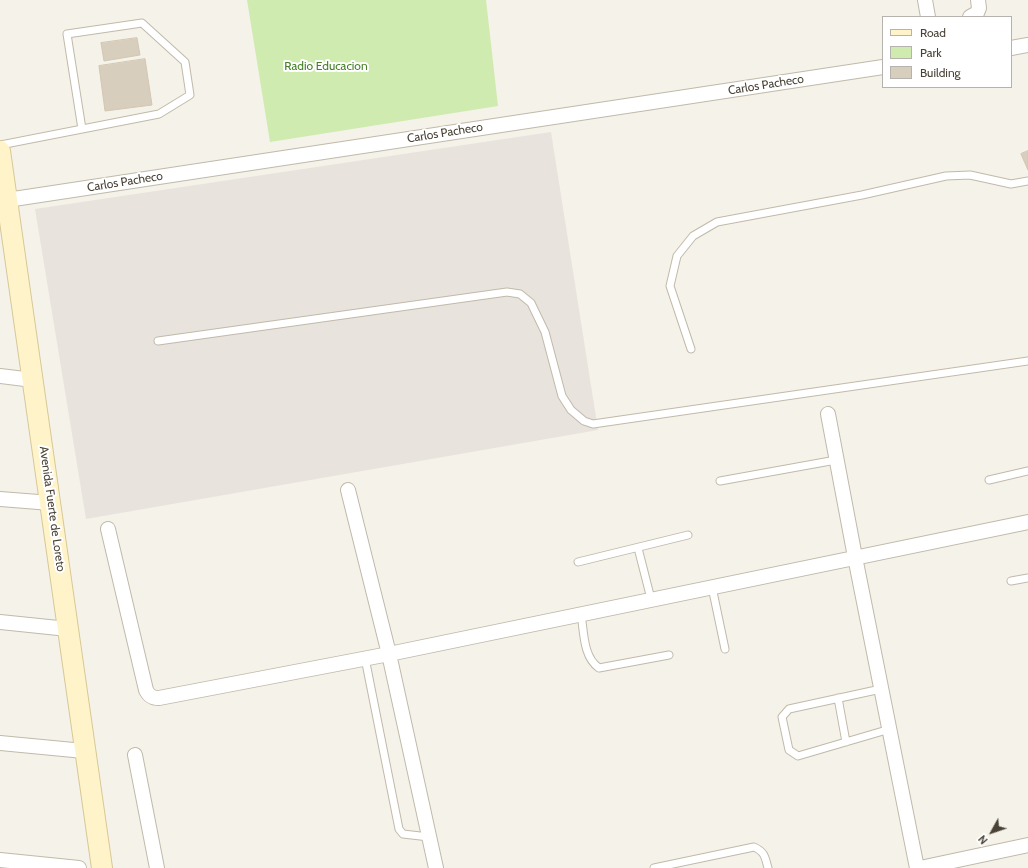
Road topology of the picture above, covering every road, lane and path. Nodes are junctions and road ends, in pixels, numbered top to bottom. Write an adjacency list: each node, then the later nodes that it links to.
1 (925, 0): 3 (street)
2 (978, 0): 4 (street)
3 (928, 16)
4 (972, 16)
5 (1028, 45): 6 (street)
6 (1012, 48)
7 (882, 67): 12 (street, Carlos Pacheco)
8 (82, 129): 8 (lane); 9 (lane)
9 (0, 145)
10 (0, 151): 12 (street, Avenida Fuerte de Loreto)
11 (1028, 181): 14 (lane)
12 (7, 200): 17 (street, Avenida Fuerte de Loreto)
13 (158, 341): 15 (lane)
14 (692, 349)
15 (1028, 361)
16 (0, 376): 17 (street)
17 (33, 380): 25 (street, Avenida Fuerte de Loreto)
18 (828, 414): 19 (street)
19 (836, 460): 22 (lane); 30 (street)
20 (1028, 471): 21 (lane)
21 (989, 480)
22 (720, 481)
23 (348, 490): 40 (street)
24 (0, 499): 25 (street)
25 (51, 503): 38 (street, Avenida Fuerte de Loreto)
26 (1028, 522): 30 (street)
27 (108, 528): 42 (street)
28 (688, 535): 29 (lane)
29 (638, 548): 31 (lane); 35 (lane)
30 (855, 557): 34 (street); 43 (street)
31 (578, 562)
32 (1028, 578): 33 (lane)
33 (1011, 581)
34 (712, 586): 35 (street); 39 (lane)
35 (651, 599): 36 (street)
36 (581, 614): 40 (street); 41 (lane)
37 (0, 622): 38 (street)
38 (68, 629): 48 (street, Avenida Fuerte de Loreto)
39 (725, 649)
40 (388, 654): 42 (street); 50 (street)
41 (669, 655)
42 (365, 658): 50 (lane)
43 (881, 689): 44 (lane); 45 (street)
44 (838, 698): 46 (lane); 46 (lane)
45 (890, 729): 46 (lane); 59 (street)
46 (846, 742)
47 (0, 743): 48 (street)
48 (84, 751): 54 (street, Avenida Fuerte de Loreto)
49 (135, 755): 55 (street)
50 (429, 837): 56 (street)
51 (1028, 845): 59 (street)
52 (0, 860): 53 (street)
53 (79, 868)
54 (102, 868)
55 (157, 868)
56 (436, 868)
57 (654, 868): 58 (lane)
58 (768, 868)
59 (919, 868)

